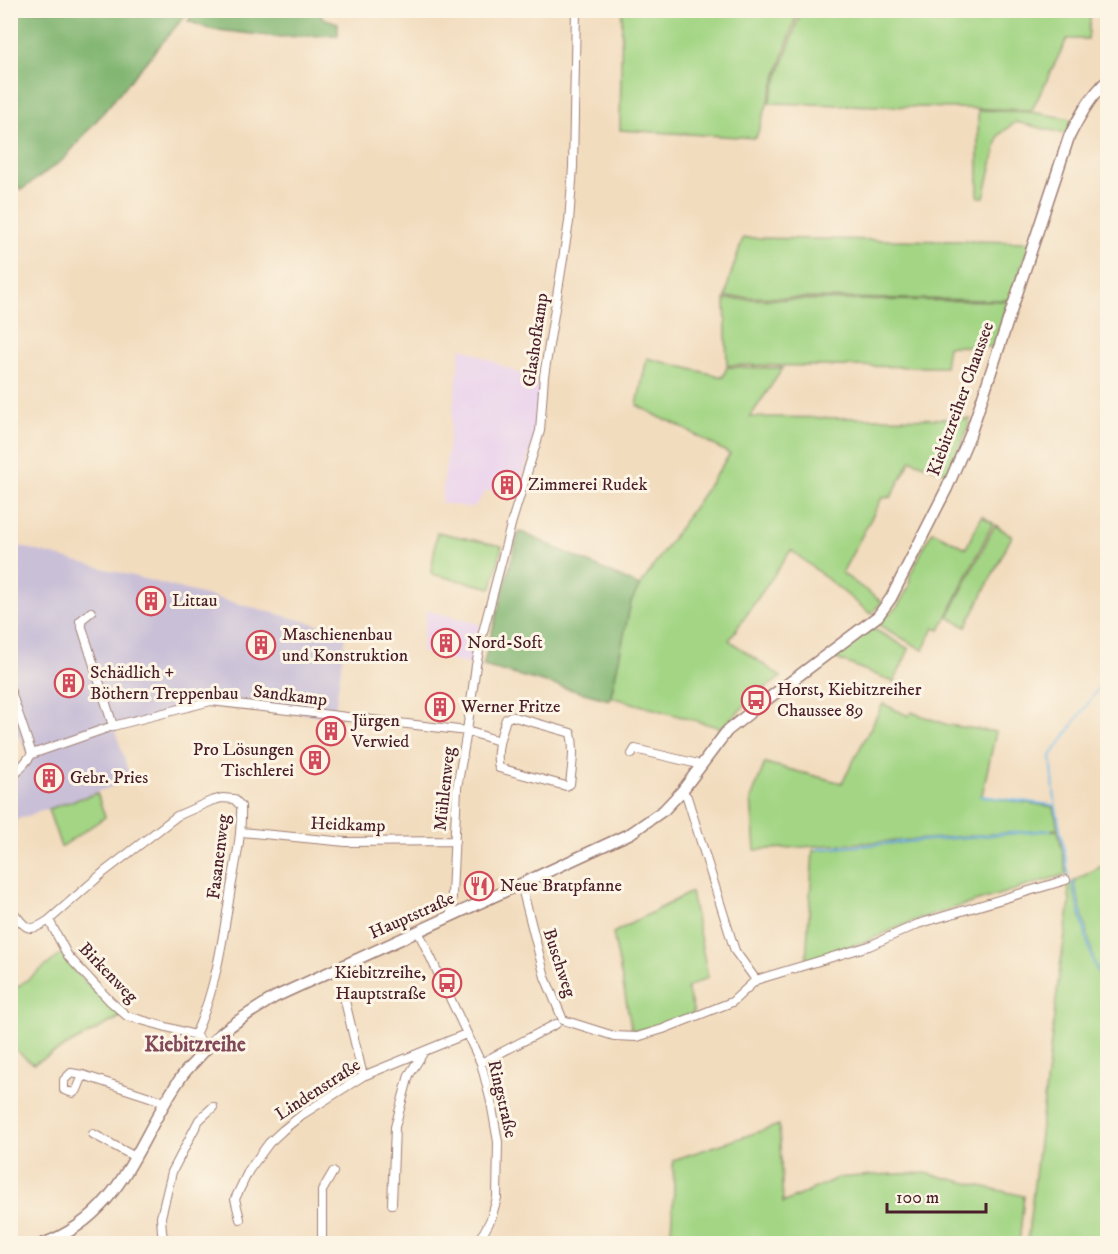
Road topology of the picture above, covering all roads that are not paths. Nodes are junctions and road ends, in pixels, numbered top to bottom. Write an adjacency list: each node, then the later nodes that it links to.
1 (576, 10): 4 (street, Glashofkamp)
2 (1107, 80): 8 (street, Kiebitzreiher Chaussee)
3 (91, 612): 6 (street)
4 (476, 665): 7 (street, Mühlenweg)
5 (10, 689): 10 (street)
6 (113, 726): 7 (street, Sandkamp); 10 (street, Sandkamp)
7 (467, 731): 9 (street, Sandkamp); 16 (street, Mühlenweg)
8 (727, 731): 12 (street, Hauptstraße)
9 (499, 741): 9 (street)
10 (32, 754): 13 (street)
11 (632, 754): 12 (street)
12 (700, 766): 14 (street, Hauptstraße)
13 (10, 781)
14 (682, 791): 18 (street, Hauptstraße); 23 (street)
15 (241, 832): 16 (street, Heidkamp); 21 (street, Fasanenweg); 27 (street, Fasanenweg)
16 (454, 841): 20 (street, Mühlenweg)
17 (1066, 880): 23 (street, Buschweg)
18 (521, 885): 20 (street, Hauptstraße); 23 (street, Buschweg)
19 (10, 908): 21 (street)
20 (451, 916): 22 (street, Hauptstraße)
21 (49, 920): 27 (street, Birkenweg)
22 (418, 931): 26 (street, Ringstraße); 28 (street, Hauptstraße)
23 (756, 980)
24 (345, 1001): 32 (street)
25 (556, 1024): 30 (street)
26 (466, 1034): 29 (street, Lindenstraße); 30 (street, Ringstraße)
27 (195, 1035): 28 (street, Birkenweg)
28 (208, 1048): 33 (street, Hauptstraße)
29 (424, 1052): 32 (street, Lindenstraße); 38 (street)
30 (481, 1063): 43 (street, Ringstraße)
31 (83, 1075): 33 (street)
32 (363, 1076): 39 (street, Lindenstraße)
33 (165, 1102): 36 (street, Hauptstraße)
34 (213, 1107): 41 (street)
35 (93, 1134): 36 (street)
36 (135, 1158): 40 (street, Hauptstraße)
37 (333, 1172): 42 (street)
38 (392, 1204)
39 (240, 1219)
40 (42, 1244)
41 (165, 1244)
42 (322, 1244)
43 (475, 1244)

